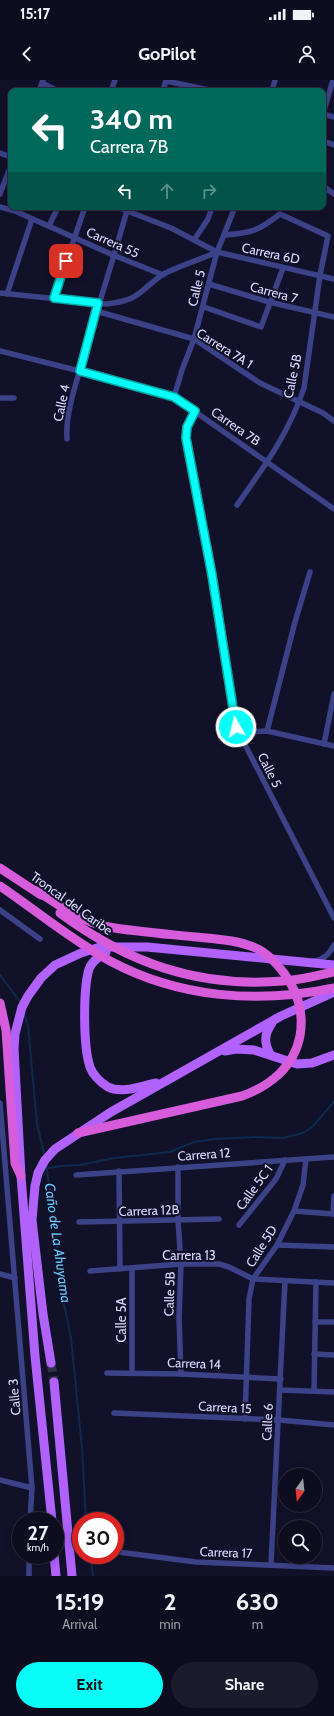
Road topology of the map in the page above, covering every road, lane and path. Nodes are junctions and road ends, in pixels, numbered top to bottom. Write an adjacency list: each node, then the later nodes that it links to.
1 (334, 80): 6 (street)
2 (166, 81): 5 (street)
3 (42, 82): 4 (street)
4 (53, 88)
5 (200, 88)
6 (326, 105)
7 (8, 173): 8 (street)
8 (0, 194)
9 (11, 210): 16 (street, Carrera 55)
10 (57, 210): 17 (street)
11 (84, 210): 19 (street)
12 (128, 210): 22 (street, Calle 4)
13 (130, 210): 20 (street, Carrera 6D)
14 (211, 210): 20 (street)
15 (234, 210): 18 (street, Calle 5)
16 (32, 219): 17 (street, Carrera 55); 29 (street)
17 (49, 226): 19 (street, Carrera 55)
18 (224, 235): 21 (street, Calle 5); 25 (street, Calle 5B)
19 (74, 237): 22 (street, Carrera 55); 30 (street)
20 (194, 240): 21 (street, Carrera 6D)
21 (217, 252): 23 (street, Carrera 6D); 24 (street); 27 (street, Calle 5)
22 (113, 255): 24 (street, Carrera 55); 32 (street, Calle 4)
23 (283, 268): 25 (street, Carrera 6D); 31 (street)
24 (163, 275): 32 (street)
25 (320, 275): 26 (street, Carrera 6D); 35 (street, Calle 5B)
26 (334, 279)
27 (209, 284): 31 (street, Carrera 7); 33 (street, Calle 5)
28 (0, 292): 29 (street)
29 (6, 294): 30 (street)
30 (54, 298): 32 (street)
31 (270, 302): 33 (street); 35 (street, Carrera 7)
32 (98, 303): 34 (street, Calle 4)
33 (204, 307): 37 (street, Calle 5)
34 (96, 312): 37 (street, Carrera 7A 1); 39 (street, Calle 4)
35 (314, 313): 36 (street, Carrera 7); 43 (street, Calle 5B)
36 (334, 317)
37 (194, 339): 40 (street, Calle 5); 43 (street, Carrera 7A 1)
38 (0, 351): 39 (street, Carrera 7B)
39 (80, 371): 40 (street, Carrera 7B); 46 (street, Calle 4)
40 (174, 397): 44 (street, Carrera 7B)
41 (0, 398): 42 (street)
42 (14, 398)
43 (299, 402): 45 (street, Carrera 7A 1); 47 (street, Calle 5B)
44 (195, 411): 47 (street, Carrera 7B); 52 (street, Calle 5)
45 (333, 419)
46 (67, 439)
47 (268, 461): 48 (street, Calle 5B); 49 (street, Carrera 7B)
48 (237, 506)
49 (334, 509)
50 (310, 572): 53 (street)
51 (334, 694): 54 (street)
52 (236, 727): 53 (street); 60 (street, Calle 5)
53 (267, 731): 54 (street)
54 (324, 744): 55 (street)
55 (334, 746)
56 (0, 868): 58 (highway, Troncal del Caribe)
57 (0, 886): 67 (highway, Troncal del Caribe)
58 (37, 891): 66 (highway, Troncal del Caribe); 76 (highway)
59 (0, 910): 61 (street)
60 (334, 918)
61 (38, 937)
62 (334, 944): 64 (street)
63 (114, 947): 64 (main road); 74 (main road); 83 (main road)
64 (303, 962): 65 (main road)
65 (334, 965)
66 (334, 972)
67 (334, 988)
68 (334, 992): 70 (main road)
69 (0, 1003): 83 (highway)
70 (272, 1022): 71 (main road); 72 (main road)
71 (219, 1052): 72 (main road); 74 (main road)
72 (270, 1054): 73 (main road)
73 (334, 1054)
74 (170, 1079): 76 (main road)
75 (0, 1103): 99 (street, Calle 3)
76 (78, 1133): 108 (main road)
77 (334, 1157): 78 (street, Carrera 12)
78 (306, 1159): 79 (street, Carrera 12); 85 (street, Calle 5D)
79 (285, 1160): 80 (street, Carrera 12); 91 (street, Calle 5C 1)
80 (178, 1167): 81 (street, Carrera 12); 88 (street, Calle 5B)
81 (119, 1171): 82 (street, Carrera 12); 90 (street)
82 (76, 1175)
83 (21, 1176): 125 (main road)
84 (334, 1196): 86 (street)
85 (294, 1211): 86 (street); 92 (street, Calle 5D)
86 (334, 1214)
87 (219, 1219): 88 (street, Carrera 12B)
88 (178, 1220): 90 (street, Carrera 12B); 94 (street, Calle 5B)
89 (79, 1222): 90 (street, Carrera 12B)
90 (119, 1222): 96 (street)
91 (239, 1225)
92 (277, 1245): 93 (street); 100 (street, Calle 5D)
93 (334, 1248)
94 (181, 1264): 95 (street, Carrera 13); 100 (street, Carrera 13); 111 (street, Calle 5B)
95 (132, 1268): 96 (street, Carrera 13); 110 (street, Calle 5A)
96 (120, 1269): 97 (street, Carrera 13)
97 (90, 1271)
98 (0, 1274): 99 (street)
99 (15, 1278): 123 (street, Calle 3)
100 (254, 1279): 101 (street, Carrera 13); 112 (street, Calle 5D)
101 (285, 1281): 102 (street, Carrera 13); 113 (street, Calle 6)
102 (316, 1282): 103 (street, Carrera 13); 104 (street)
103 (334, 1283)
104 (315, 1322): 105 (street); 106 (street)
105 (334, 1322)
106 (314, 1354): 107 (street); 116 (street)
107 (334, 1355)
108 (51, 1362)
109 (107, 1373): 110 (street, Carrera 14)
110 (132, 1373): 111 (street, Carrera 14)
111 (181, 1374): 112 (street, Carrera 14)
112 (247, 1377): 113 (street, Carrera 14); 119 (street, Calle 5D)
113 (281, 1379): 115 (street, Calle 6)
114 (54, 1382): 133 (main road)
115 (280, 1390): 116 (street); 120 (street, Calle 6)
116 (314, 1391): 117 (street)
117 (334, 1392)
118 (114, 1413): 119 (street, Carrera 15)
119 (245, 1419): 120 (street, Carrera 15)
120 (279, 1420): 121 (street, Carrera 15); 129 (street, Calle 6)
121 (334, 1425)
122 (0, 1480): 123 (street)
123 (32, 1488): 124 (street, Calle 3)
124 (31, 1512)
125 (51, 1512)
126 (124, 1553): 129 (street, Carrera 17)
127 (29, 1564): 131 (street)
128 (55, 1564): 132 (main road)
129 (272, 1564): 130 (street, Carrera 17)
130 (334, 1568)
131 (29, 1576)
132 (56, 1576)
133 (72, 1576)

